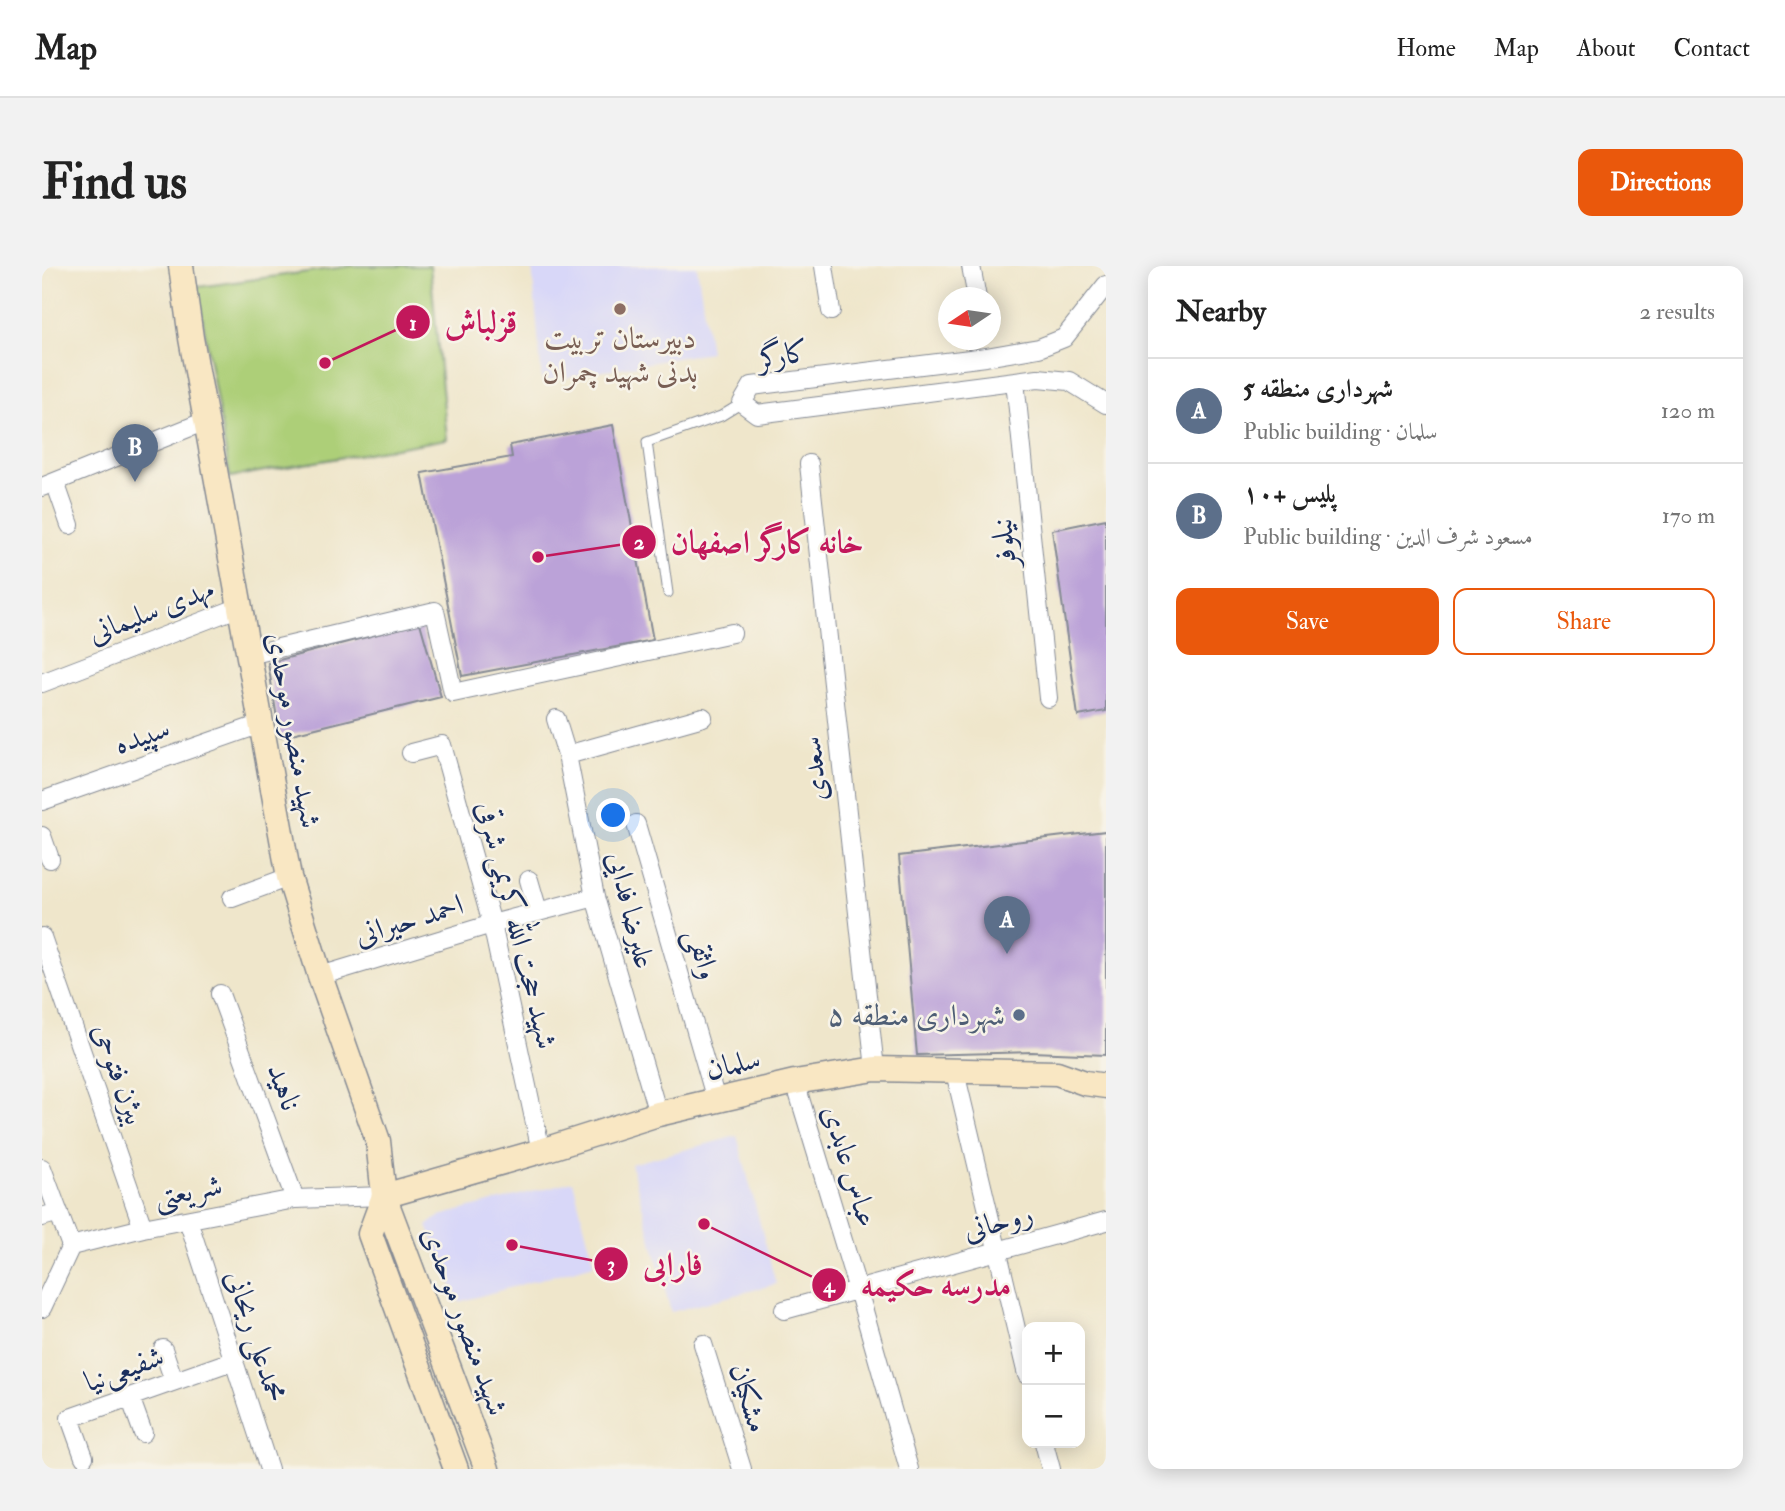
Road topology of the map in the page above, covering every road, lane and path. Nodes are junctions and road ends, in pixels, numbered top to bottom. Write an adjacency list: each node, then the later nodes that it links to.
1 (181, 266): 10 (street, شهید منصور موحدی)
2 (824, 266): 6 (street)
3 (971, 266): 5 (street)
4 (1106, 285): 8 (street, کارگر)
5 (975, 287)
6 (831, 311)
7 (1015, 381): 8 (street, کارگر); 9 (street, کارگر); 19 (street, نیلوفر)
8 (742, 403): 14 (lane)
9 (1106, 404)
10 (208, 420): 12 (street); 15 (street, شهید منصور موحدی)
11 (808, 464): 38 (street, سعدی)
12 (48, 485): 13 (street)
13 (70, 525)
14 (668, 593)
15 (240, 607): 17 (street, شهید منصور موحدی); 18 (street, مهدی سلیمانی)
16 (732, 633): 17 (street)
17 (249, 655): 22 (street, شهید منصور موحدی)
18 (42, 682)
19 (1048, 698)
20 (703, 717): 24 (street)
21 (556, 719): 24 (street, علیرضا فدایی)
22 (261, 724): 25 (street, سپیده); 29 (street, شهید منصور موحدی)
23 (411, 753): 34 (street, شهید حجت الله کریمی شرقی)
24 (567, 755): 31 (street, علیرضا فدایی)
25 (42, 801)
26 (636, 824): 44 (street, واثقی)
27 (42, 836): 28 (street)
28 (50, 859)
29 (289, 877): 32 (street); 36 (street, شهید منصور موحدی)
30 (529, 880): 33 (street)
31 (596, 897): 33 (street, احمد حیرانی); 45 (street, علیرضا فدایی)
32 (232, 898)
33 (538, 911): 34 (street, احمد حیرانی)
34 (492, 924): 36 (street, احمد حیرانی); 46 (street, شهید حجت الله کریمی شرقی)
35 (42, 937): 53 (street, بیژن فتوحی)
36 (320, 976): 48 (street, شهید منصور موحدی)
37 (220, 994): 49 (street, ناهید)
38 (875, 1069): 40 (street, سلمان); 42 (street, سلمان)
39 (1106, 1070): 41 (street)
40 (955, 1072): 41 (street, سلمان); 55 (street)
41 (1057, 1073): 43 (street, سلمان)
42 (794, 1082): 44 (street, سلمان); 56 (street, عباس عابدی)
43 (1106, 1086)
44 (716, 1100): 45 (street, سلمان)
45 (658, 1114): 46 (street, سلمان)
46 (541, 1151): 48 (street, سلمان)
47 (42, 1168): 50 (street)
48 (384, 1196): 49 (street, شریعتی); 69 (street, شهید منصور موحدی); 70 (street, شهید منصور موحدی)
49 (295, 1199): 51 (street, شریعتی)
50 (50, 1214): 54 (street)
51 (188, 1220): 53 (street, شریعتی); 62 (street, محمدعلی ریحانی)
52 (1106, 1221): 55 (street, روحانی)
53 (143, 1228): 54 (street, شریعتی)
54 (71, 1246): 57 (street)
55 (996, 1251): 56 (street, روحانی); 61 (street)
56 (858, 1290): 58 (street, روحانی); 72 (street, عباس عابدی)
57 (42, 1308)
58 (784, 1310)
59 (703, 1343): 71 (street, مشکیان)
60 (163, 1349): 63 (street)
61 (1022, 1355)
62 (235, 1360): 63 (street, شفیعی‌نیا); 68 (street, محمدعلی ریحانی)
63 (174, 1381): 64 (street, شفیعی‌نیا)
64 (130, 1397): 65 (street); 67 (street, شفیعی‌نیا)
65 (143, 1433)
66 (1045, 1448): 73 (street)
67 (84, 1457)
68 (269, 1469)
69 (456, 1469)
70 (487, 1469)
71 (742, 1469)
72 (909, 1469)
73 (1051, 1469)

